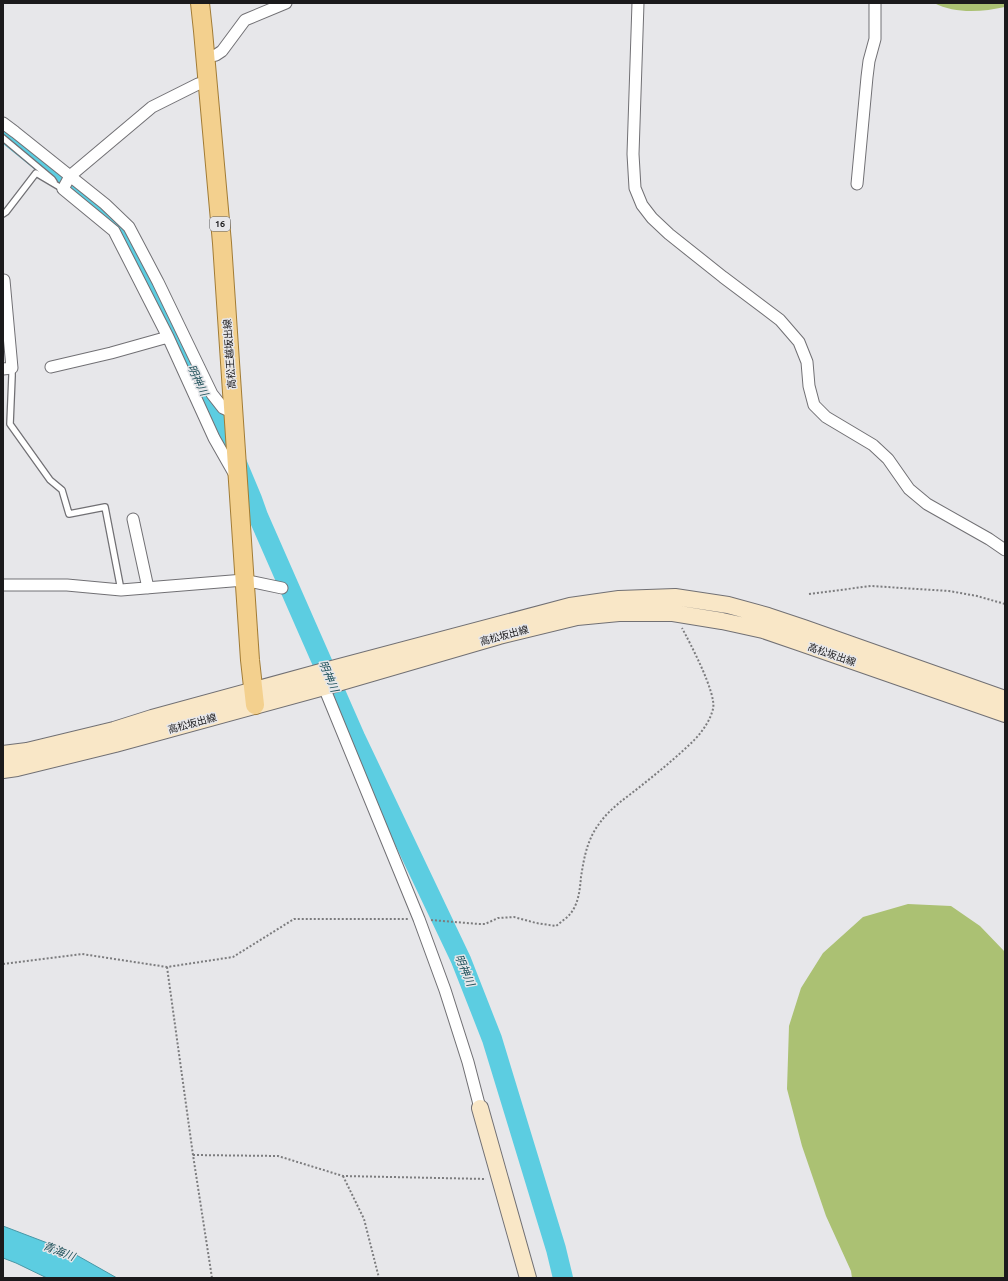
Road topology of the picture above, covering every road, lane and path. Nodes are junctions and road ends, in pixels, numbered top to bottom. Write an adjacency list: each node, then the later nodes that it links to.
1 (200, 3): 5 (main road, 高松王越坂出線 / 16)
2 (286, 3): 5 (street)
3 (638, 3): 21 (street)
4 (875, 3): 11 (street)
5 (205, 57): 6 (main road, 高松王越坂出線 / 16)
6 (208, 81): 9 (street); 18 (main road, 高松王越坂出線 / 16)
7 (3, 123): 9 (street)
8 (3, 138): 10 (lane)
9 (70, 177): 12 (street); 18 (street)
10 (54, 183): 12 (lane); 13 (lane)
11 (857, 184)
12 (64, 189): 15 (street)
13 (3, 214)
14 (4, 280): 17 (street)
15 (168, 337): 16 (street); 19 (street)
16 (51, 367)
17 (7, 369): 26 (lane)
18 (234, 413): 19 (main road, 高松王越坂出線 / 16)
19 (238, 480): 22 (main road, 高松王越坂出線 / 16)
20 (138, 525): 24 (street)
21 (1005, 550)
22 (244, 580): 24 (street); 25 (street); 31 (main road, 高松王越坂出線 / 16)
23 (3, 585): 26 (street)
24 (148, 588): 26 (street)
25 (282, 588)
26 (122, 590)
27 (809, 594): 28 (path)
28 (1005, 604)
29 (673, 613): 30 (main road, 高松坂出線); 33 (main road, 高松坂出線); 36 (path)
30 (325, 678): 31 (main road, 高松坂出線); 32 (main road, 高松坂出線); 36 (street)
31 (254, 698): 34 (main road, 高松坂出線); 35 (main road, 高松坂出線)
32 (1005, 699)
33 (1005, 714)
34 (3, 754)
35 (3, 770)
36 (419, 919): 38 (path); 39 (street)
37 (3, 964): 38 (path)
38 (167, 967): 40 (path)
39 (480, 1108): 42 (main road)
40 (193, 1155): 41 (path); 43 (path)
41 (343, 1176): 42 (path); 44 (path)
42 (500, 1180): 45 (main road)
43 (212, 1278)
44 (379, 1278)
45 (528, 1278)

